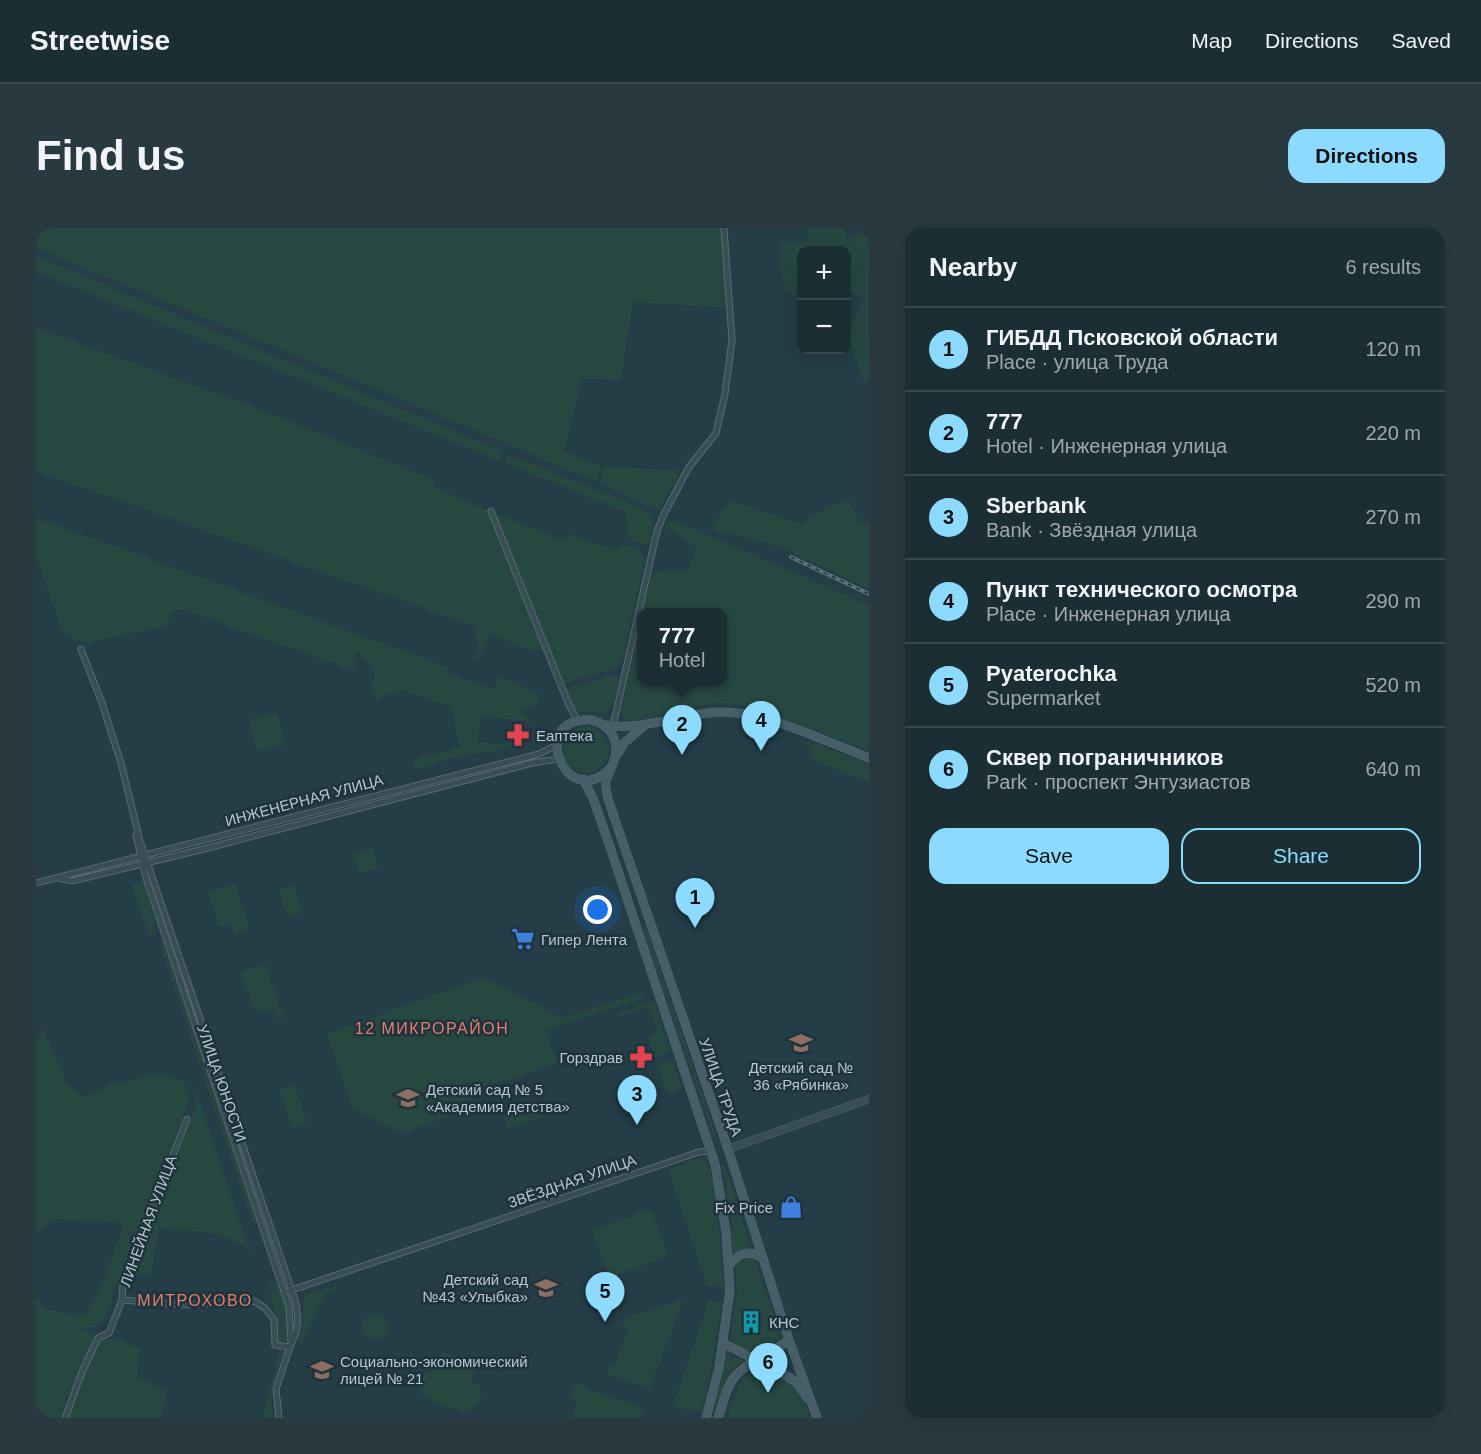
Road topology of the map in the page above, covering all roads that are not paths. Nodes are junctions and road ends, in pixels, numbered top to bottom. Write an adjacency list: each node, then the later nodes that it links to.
1 (724, 228): 3 (street)
2 (491, 511): 6 (street)
3 (638, 608)
4 (637, 611): 7 (street)
5 (81, 649): 14 (street, УЛИЦА ЮНОСТИ)
6 (578, 720): 7 (main road); 9 (main road)
7 (608, 726): 8 (main road); 12 (main road)
8 (645, 726): 10 (main road); 12 (main road)
9 (557, 745): 11 (main road); 14 (street, ИНЖЕНЕРНАЯ УЛИЦА)
10 (869, 758)
11 (558, 759): 13 (main road); 15 (street, ИНЖЕНЕРНАЯ УЛИЦА)
12 (613, 763): 13 (main road); 20 (main road, УЛИЦА ТРУДА)
13 (583, 779): 21 (main road, УЛИЦА ТРУДА)
14 (143, 856): 15 (street, УЛИЦА ЮНОСТИ); 16 (street, ИНЖЕНЕРНАЯ УЛИЦА)
15 (145, 862): 16 (street, ИНЖЕНЕРНАЯ УЛИЦА); 24 (street, УЛИЦА ЮНОСТИ); 25 (street, УЛИЦА ЮНОСТИ)
16 (56, 878): 17 (street, ИНЖЕНЕРНАЯ УЛИЦА)
17 (36, 883)
18 (869, 1099): 20 (street, ЗВЁЗДНАЯ УЛИЦА)
19 (187, 1119): 26 (street, ЛИНЕЙНАЯ УЛИЦА)
20 (728, 1149): 21 (main road, ЗВЁЗДНАЯ УЛИЦА); 22 (main road, УЛИЦА ТРУДА)
21 (711, 1150): 23 (main road, УЛИЦА ТРУДА); 24 (street, ЗВЁЗДНАЯ УЛИЦА)
22 (762, 1258): 23 (main road); 27 (main road, УЛИЦА ТРУДА)
23 (729, 1266): 28 (main road, УЛИЦА ТРУДА)
24 (292, 1290): 25 (street, ЗВЁЗДНАЯ УЛИЦА); 29 (street, УЛИЦА ЮНОСТИ)
25 (285, 1292): 29 (street, УЛИЦА ЮНОСТИ)
26 (122, 1300): 29 (street); 32 (street, ЛИНЕЙНАЯ УЛИЦА)
27 (789, 1340): 30 (main road); 31 (main road, УЛИЦА ТРУДА)
28 (723, 1343): 30 (main road); 34 (main road, УЛИЦА ТРУДА)
29 (291, 1346): 33 (street, УЛИЦА ЮНОСТИ)
30 (756, 1361): 31 (main road); 35 (main road)
31 (813, 1405): 36 (main road, УЛИЦА ТРУДА)
32 (65, 1418)
33 (279, 1418)
34 (706, 1418)
35 (718, 1418)
36 (817, 1418)

